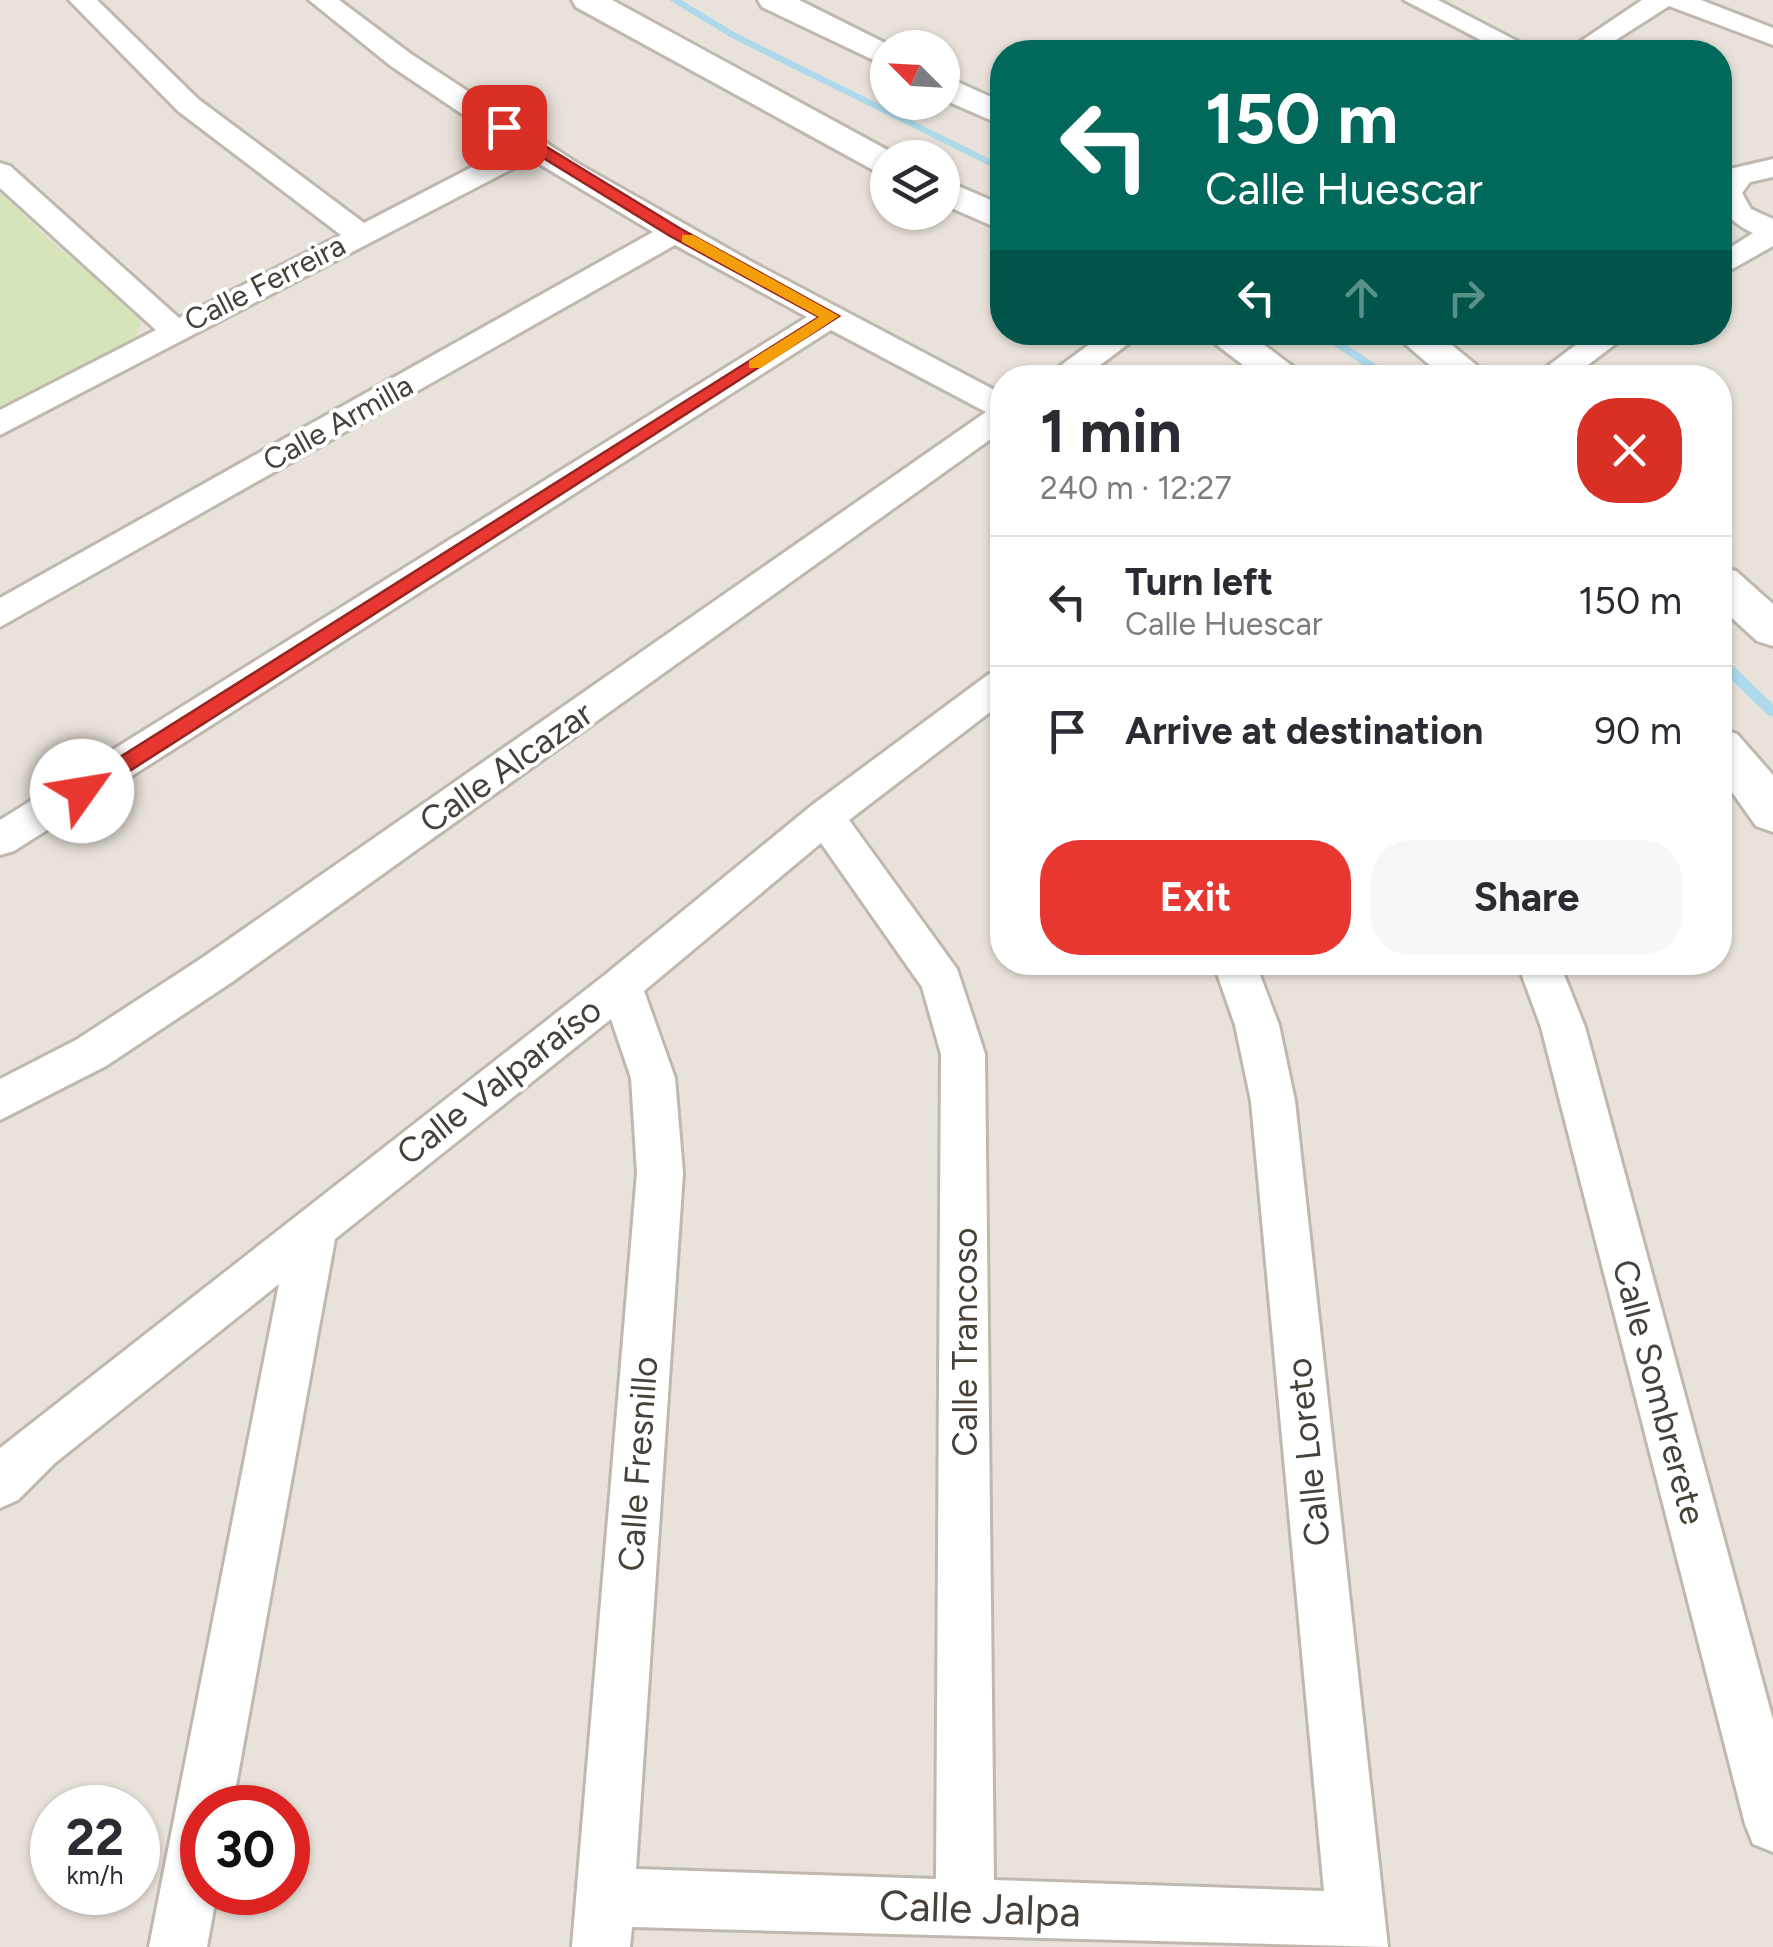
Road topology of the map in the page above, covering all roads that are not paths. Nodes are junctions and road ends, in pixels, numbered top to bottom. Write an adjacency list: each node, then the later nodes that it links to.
1 (82, 0): 24 (street)
2 (322, 0): 14 (street)
3 (588, 0): 15 (street)
4 (774, 0): 11 (street)
5 (1418, 0): 9 (street)
6 (1660, 0): 10 (street)
7 (1677, 0): 8 (street)
8 (1773, 38)
9 (1500, 40)
10 (1598, 40)
11 (870, 48)
12 (960, 94): 13 (street)
13 (990, 108)
14 (533, 147): 22 (street); 24 (street, Calle Ferreira)
15 (870, 153)
16 (1773, 168): 17 (street)
17 (1732, 169)
18 (0, 172): 27 (street)
19 (960, 199): 21 (street)
20 (1732, 210): 23 (street)
21 (990, 214)
22 (676, 232): 26 (street); 40 (street, Calle Armilla)
23 (1773, 232): 25 (street)
24 (359, 234): 27 (street, Calle Ferreira)
25 (1732, 259)
26 (831, 316): 36 (street); 46 (street)
27 (174, 330): 37 (street, Calle Ferreira)
28 (1109, 345): 32 (street)
29 (1239, 345): 33 (street)
30 (1428, 345): 34 (street)
31 (1592, 345): 35 (street)
32 (1079, 365)
33 (1269, 365)
34 (1455, 365)
35 (1565, 365)
36 (990, 402)
37 (0, 424)
38 (990, 424): 50 (street, Calle Alcazar)
39 (1732, 593): 41 (street)
40 (0, 614)
41 (1773, 630)
42 (990, 693): 45 (street, Calle Valparaíso)
43 (1732, 757): 44 (street)
44 (1773, 812)
45 (824, 817): 49 (street, Calle Valparaíso); 55 (street, Calle Trancoso)
46 (0, 840)
47 (1239, 975): 58 (street, Calle Loreto)
48 (1543, 975): 54 (street, Calle Sombrerete)
49 (621, 986): 51 (street, Calle Valparaíso); 57 (street, Calle Fresnillo)
50 (0, 1101)
51 (314, 1226): 52 (street, Calle Valparaíso); 53 (street)
52 (0, 1483)
53 (208, 1785)
54 (1773, 1824)
55 (964, 1907): 57 (street, Calle Jalpa); 58 (street, Calle Jalpa)
56 (184, 1915): 59 (street)
57 (603, 1922)
58 (1357, 1934)
59 (178, 1947)

